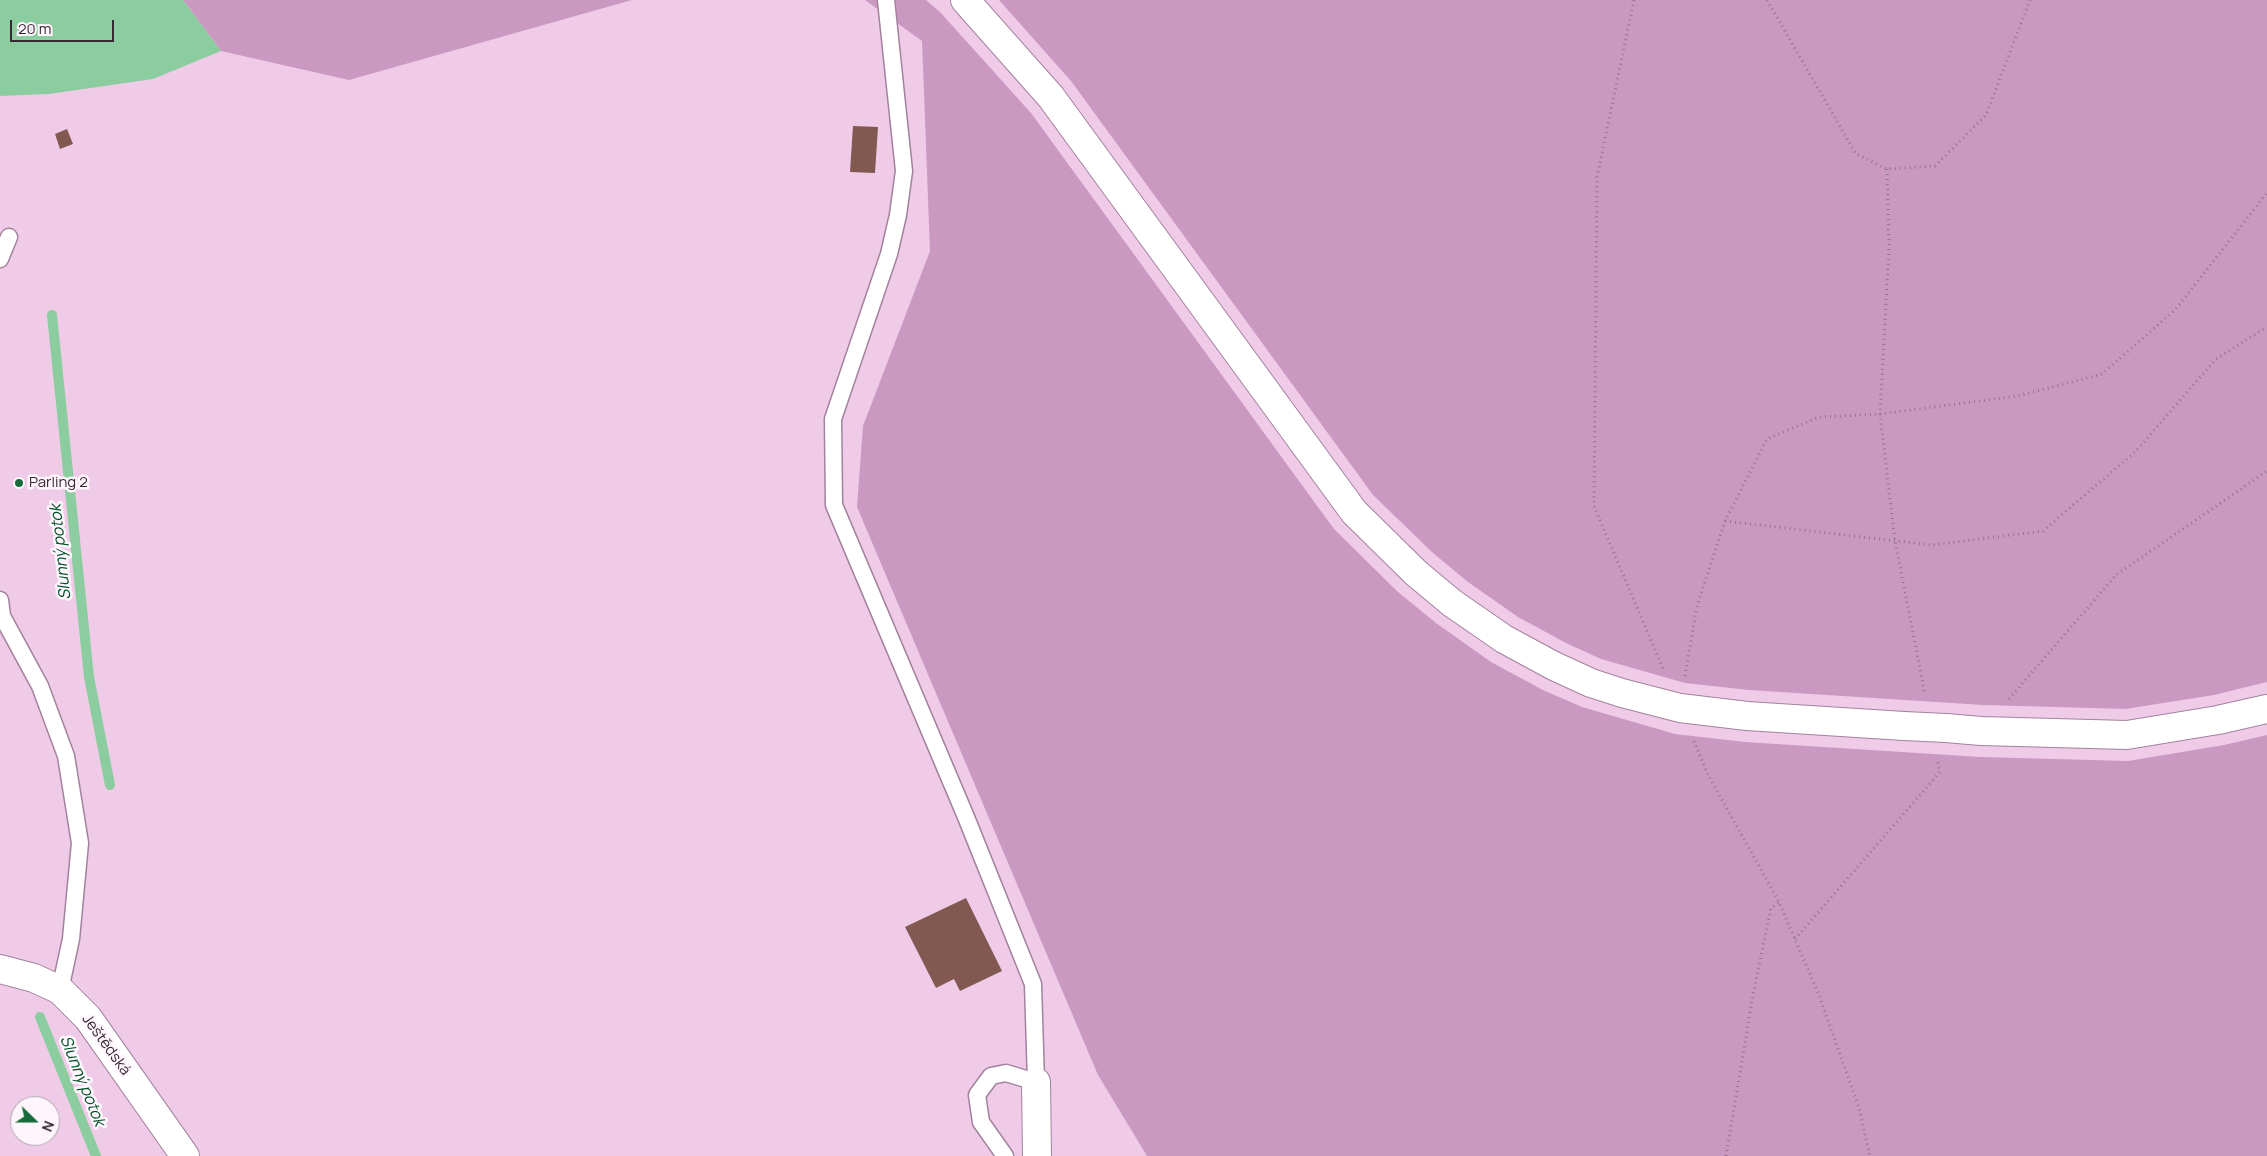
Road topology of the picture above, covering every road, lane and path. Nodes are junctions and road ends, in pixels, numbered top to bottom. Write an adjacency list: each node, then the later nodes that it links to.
1 (886, 0): 25 (lane)
2 (964, 0): 17 (street)
3 (1634, 0): 17 (path)
4 (1767, 0): 6 (path)
5 (2030, 0): 6 (path)
6 (1887, 169): 11 (path)
7 (2267, 193): 11 (path)
8 (9, 237): 9 (lane)
9 (0, 259)
10 (2267, 327): 14 (path)
11 (1880, 414): 13 (path); 14 (path)
12 (2267, 471): 19 (path)
13 (1725, 521): 14 (path); 17 (path)
14 (1895, 540): 16 (path)
15 (0, 600): 24 (lane)
16 (1925, 694)
17 (1680, 708): 20 (street, bridge); 21 (path)
18 (2267, 709): 19 (street)
19 (1981, 732): 20 (street)
20 (1941, 740): 22 (path)
21 (1779, 902): 22 (path); 29 (path)
22 (1795, 939): 30 (path)
23 (0, 969): 24 (street, Ještědská)
24 (60, 990): 26 (street, Ještědská)
25 (1036, 1082): 27 (lane); 28 (street)
26 (185, 1156)
27 (1006, 1156)
28 (1037, 1156)
29 (1726, 1156)
30 (1870, 1156)

